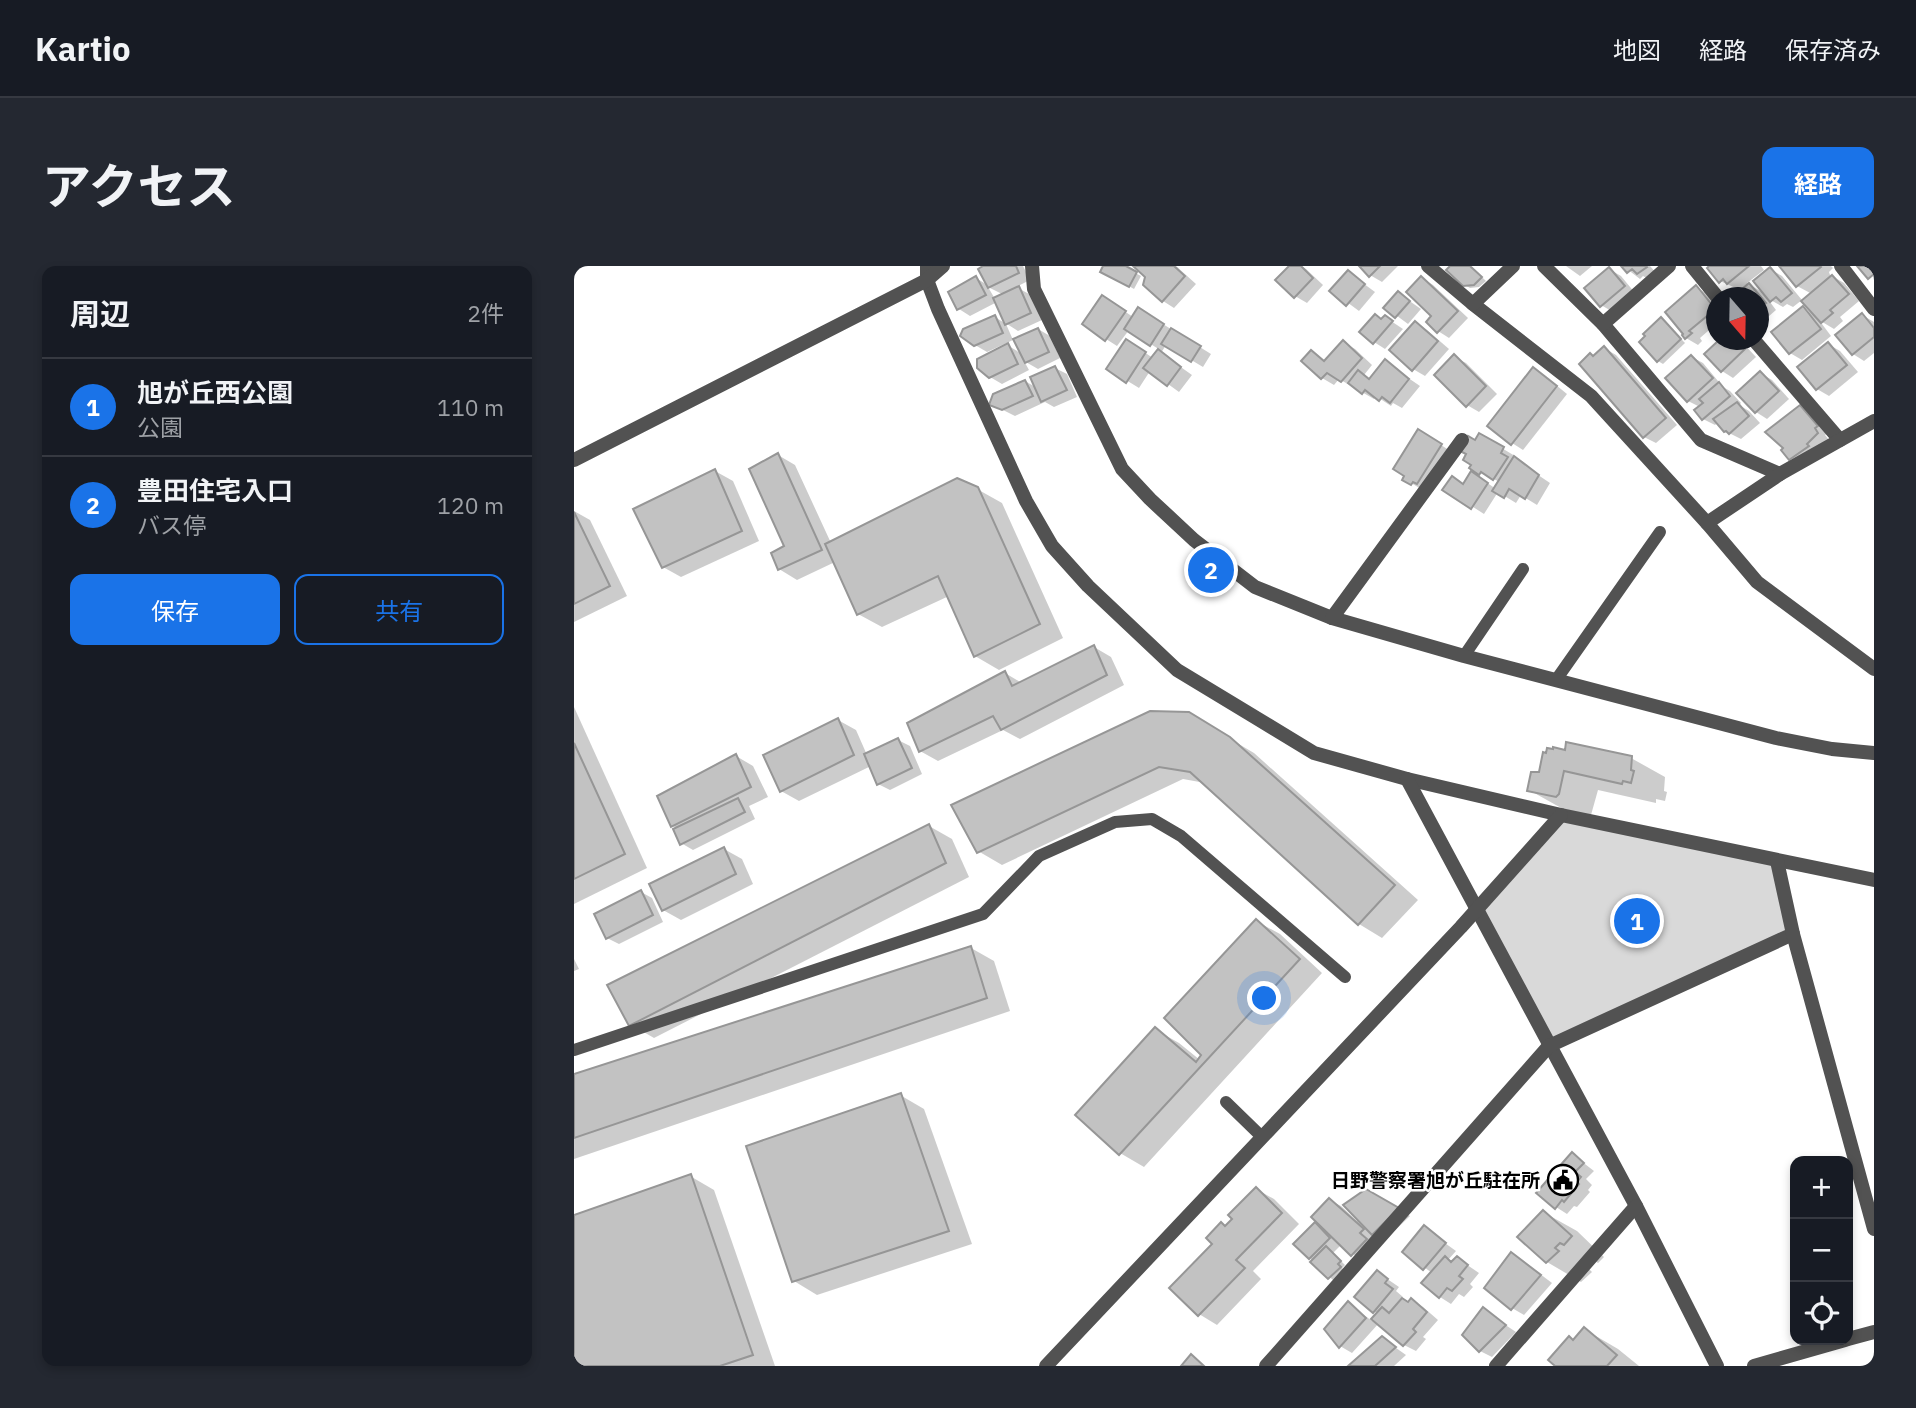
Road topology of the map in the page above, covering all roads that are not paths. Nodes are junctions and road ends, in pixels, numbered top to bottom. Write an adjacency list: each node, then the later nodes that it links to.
1 (943, 266): 9 (street)
2 (1032, 266): 23 (street)
3 (1428, 266): 11 (street)
4 (1513, 266): 11 (street)
5 (1545, 266): 13 (street)
6 (1669, 266): 13 (street)
7 (1692, 266): 10 (street)
8 (1842, 266): 12 (street)
9 (927, 273): 18 (street); 28 (street)
10 (1709, 287)
11 (1473, 304): 20 (street)
12 (1874, 309)
13 (1603, 324): 19 (street)
14 (1763, 350): 17 (street)
15 (1874, 421): 17 (street)
16 (1462, 440): 23 (street)
17 (1840, 440): 19 (street)
18 (574, 460)
19 (1780, 474): 20 (street)
20 (1707, 523): 25 (street)
21 (1660, 532): 26 (lane)
22 (1523, 569): 24 (lane)
23 (1332, 618): 24 (street)
24 (1464, 656): 26 (street)
25 (1874, 669)
26 (1556, 680): 27 (street)
27 (1874, 753)
28 (1408, 779): 29 (street); 32 (street)
29 (1561, 815): 30 (street); 32 (street)
30 (1777, 861): 31 (street); 33 (street)
31 (1874, 880)
32 (1477, 909): 35 (street); 38 (street)
33 (1793, 934): 35 (street); 40 (street)
34 (1345, 977): 36 (lane)
35 (1549, 1046): 39 (street); 45 (street)
36 (574, 1050)
37 (1226, 1102): 38 (lane)
38 (1262, 1137): 44 (street)
39 (1636, 1206): 46 (street); 47 (street)
40 (1874, 1229)
41 (1874, 1332): 42 (street)
42 (1853, 1337)
43 (1826, 1345): 48 (street)
44 (1046, 1366)
45 (1266, 1366)
46 (1496, 1366)
47 (1717, 1366)
48 (1754, 1366)

